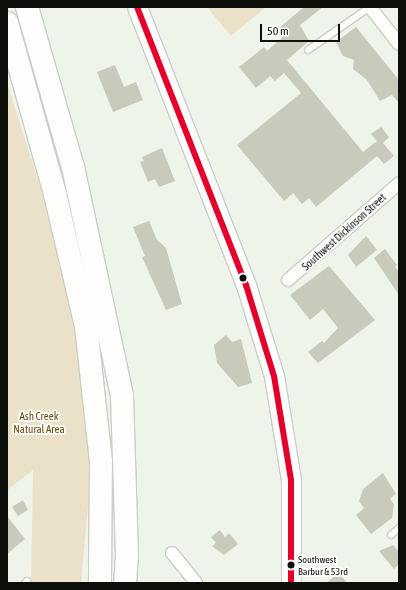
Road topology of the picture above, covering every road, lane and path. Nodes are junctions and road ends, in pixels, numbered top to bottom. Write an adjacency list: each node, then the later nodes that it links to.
1 (28, 7): 14 (highway)
2 (137, 7): 12 (main road)
3 (372, 8): 5 (street); 6 (lane)
4 (7, 23): 13 (highway)
5 (399, 44)
6 (308, 50)
7 (399, 183): 8 (street, Southwest Dickinson Street)
8 (288, 280)
9 (399, 528): 10 (lane)
10 (391, 534)
11 (172, 553): 15 (street)
12 (290, 582)
13 (100, 583)
14 (124, 583)
15 (196, 583)

